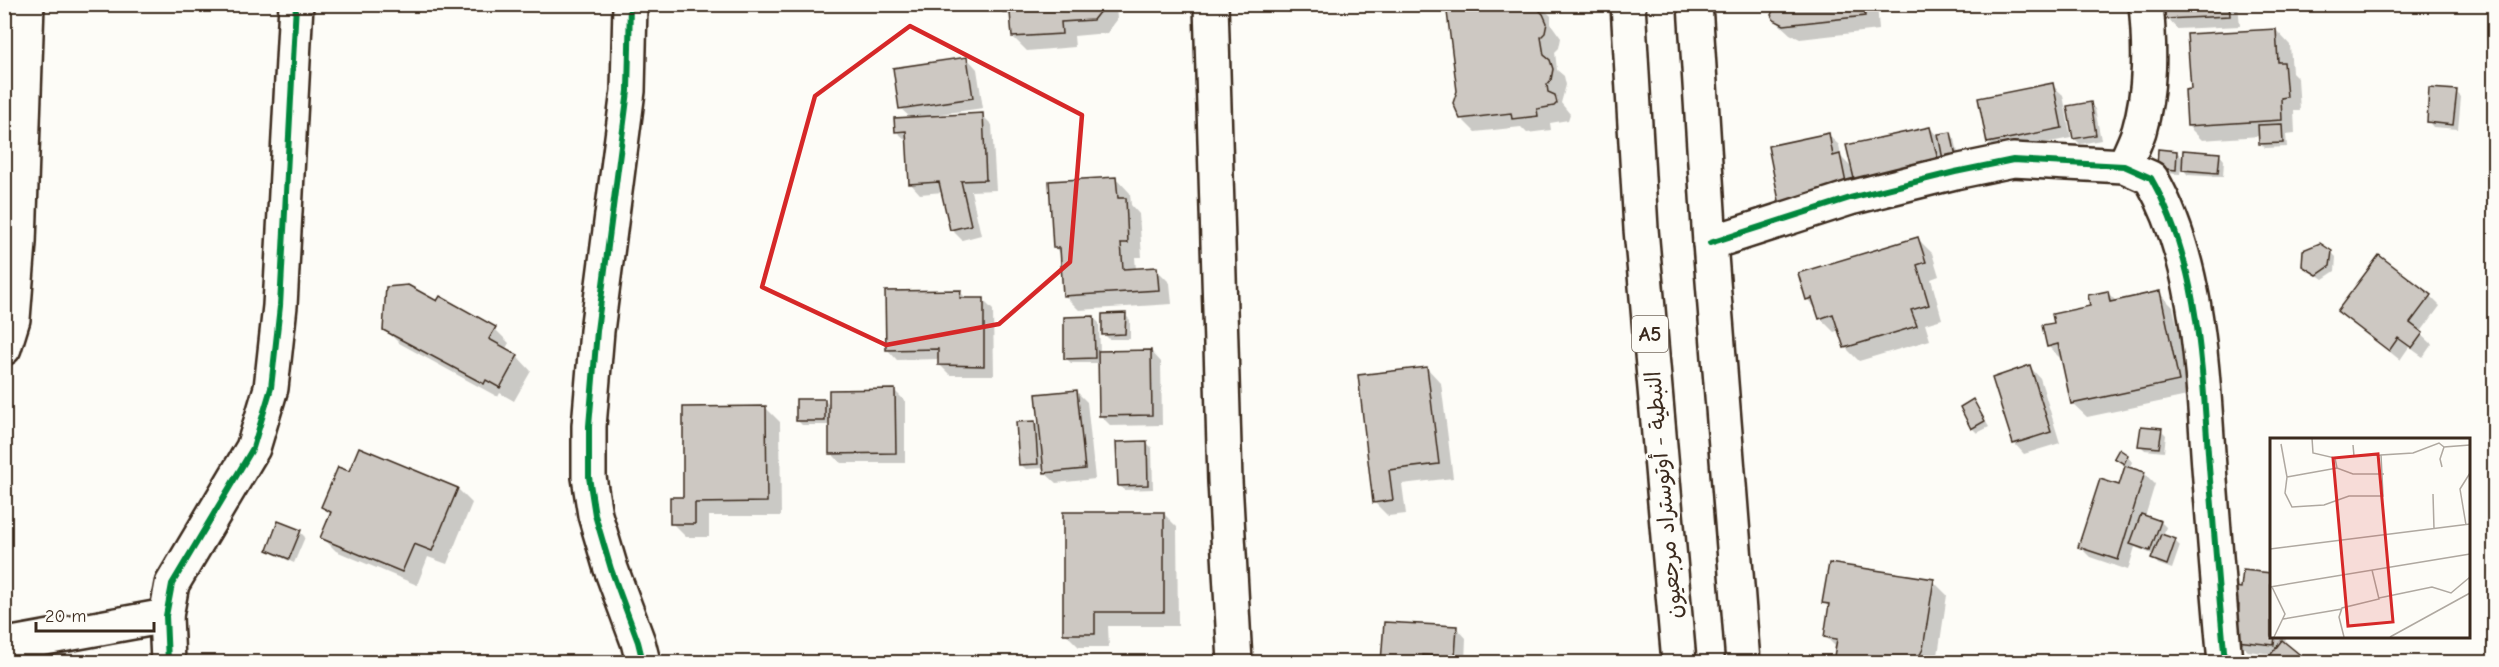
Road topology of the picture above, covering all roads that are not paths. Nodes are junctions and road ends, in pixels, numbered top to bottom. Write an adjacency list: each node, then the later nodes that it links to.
1 (27, 4): 10 (main road)
2 (296, 4): 11 (main road)
3 (630, 4): 14 (main road)
4 (1211, 4): 15 (main road)
5 (1628, 4): 16 (main road, النبطية - أوتوستراد مرجعيون / A5)
6 (1695, 4): 9 (main road)
7 (2146, 4): 8 (main road)
8 (2124, 166): 9 (main road); 18 (main road)
9 (1710, 243): 17 (main road)
10 (4, 348)
11 (166, 616): 12 (main road); 13 (main road)
12 (5, 663)
13 (168, 663)
14 (643, 663)
15 (1235, 663)
16 (1679, 663)
17 (1743, 663)
18 (2225, 663)

